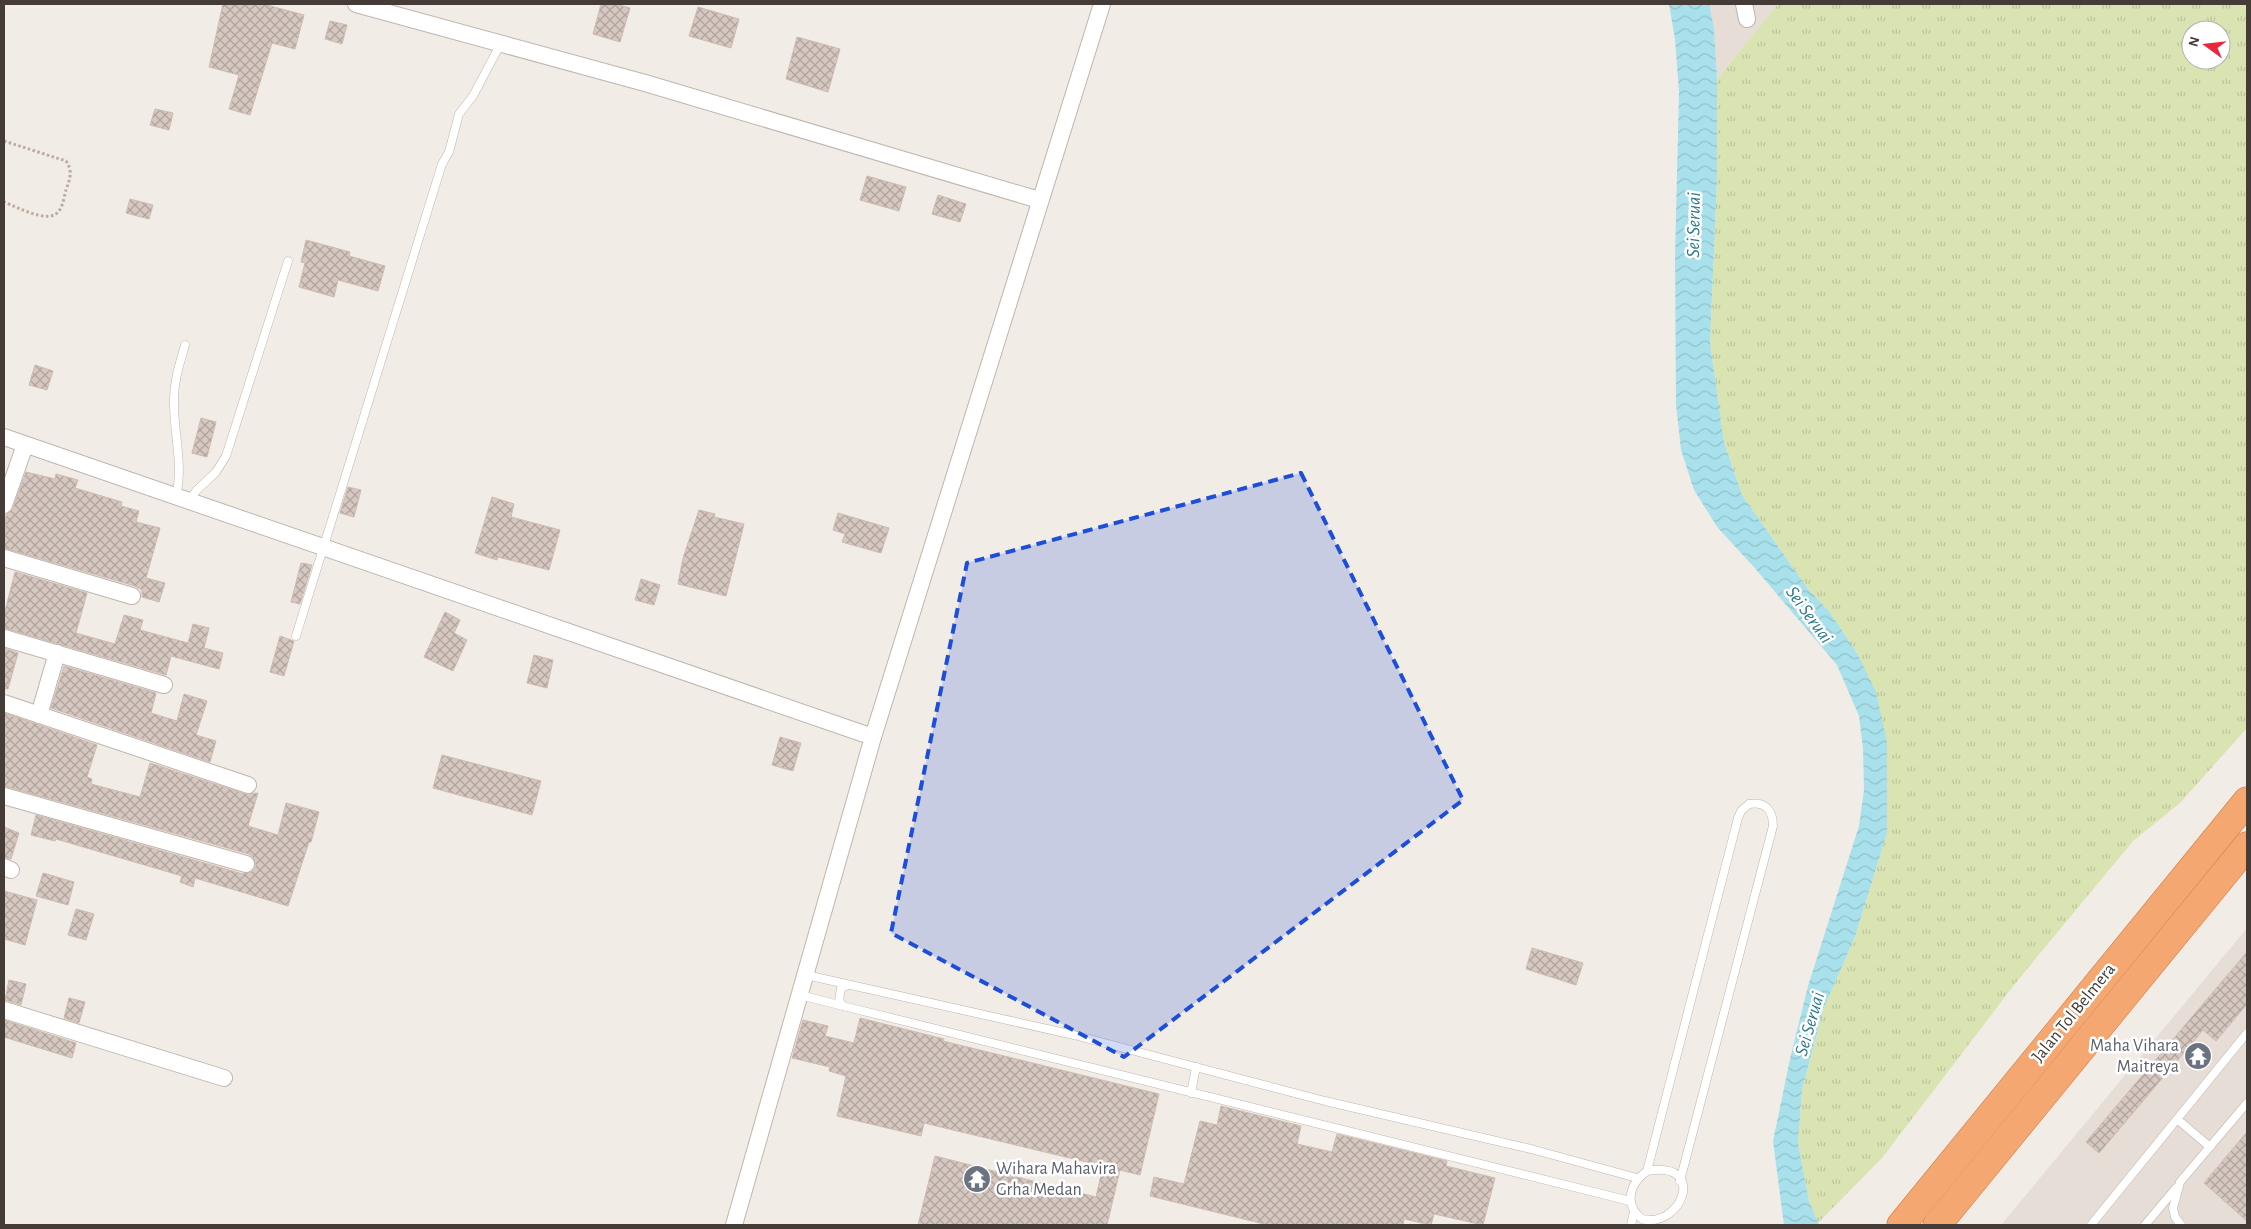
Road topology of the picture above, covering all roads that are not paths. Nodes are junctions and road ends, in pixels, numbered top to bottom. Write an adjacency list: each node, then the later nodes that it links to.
1 (1102, 4): 4 (street)
2 (364, 5): 3 (street)
3 (500, 43): 4 (street); 11 (lane)
4 (1040, 200): 20 (street)
5 (288, 261): 9 (lane)
6 (185, 345): 9 (lane)
7 (4, 437): 8 (street)
8 (25, 445): 9 (street); 10 (street)
9 (182, 499): 11 (street)
10 (4, 505)
11 (323, 547): 14 (lane); 20 (street)
12 (4, 558): 13 (street)
13 (132, 596)
14 (296, 636)
15 (4, 638): 16 (street)
16 (56, 654): 17 (street); 19 (street)
17 (164, 684)
18 (4, 703): 19 (street)
19 (39, 715): 21 (street)
20 (873, 737): 26 (street)
21 (248, 785)
22 (4, 796): 25 (street)
23 (2247, 801): 47 (highway, Jalan Tol Belmera)
24 (2247, 846): 48 (highway, Jalan Tol Belmera)
25 (246, 864)
26 (806, 975): 27 (lane); 28 (street)
27 (848, 985): 29 (lane); 32 (lane)
28 (800, 995): 29 (lane); 45 (street)
29 (843, 1006): 34 (lane)
30 (4, 1010): 33 (street)
31 (2247, 1033): 36 (lane)
32 (1196, 1067): 34 (lane); 39 (lane)
33 (224, 1078)
34 (1190, 1093): 42 (lane)
35 (2247, 1103): 37 (lane)
36 (2177, 1119): 37 (lane); 49 (lane)
37 (2210, 1147): 41 (lane)
38 (1647, 1171): 39 (lane); 40 (lane); 40 (lane)
39 (1637, 1178): 42 (lane)
40 (1680, 1181): 44 (lane)
41 (2180, 1182): 50 (lane); 51 (lane)
42 (1630, 1201): 43 (lane)
43 (1634, 1212): 44 (lane); 46 (lane)
44 (1667, 1224)
45 (734, 1225)
46 (1631, 1225)
47 (1901, 1225)
48 (1937, 1225)
49 (2091, 1225)
50 (2145, 1225)
51 (2182, 1225)

